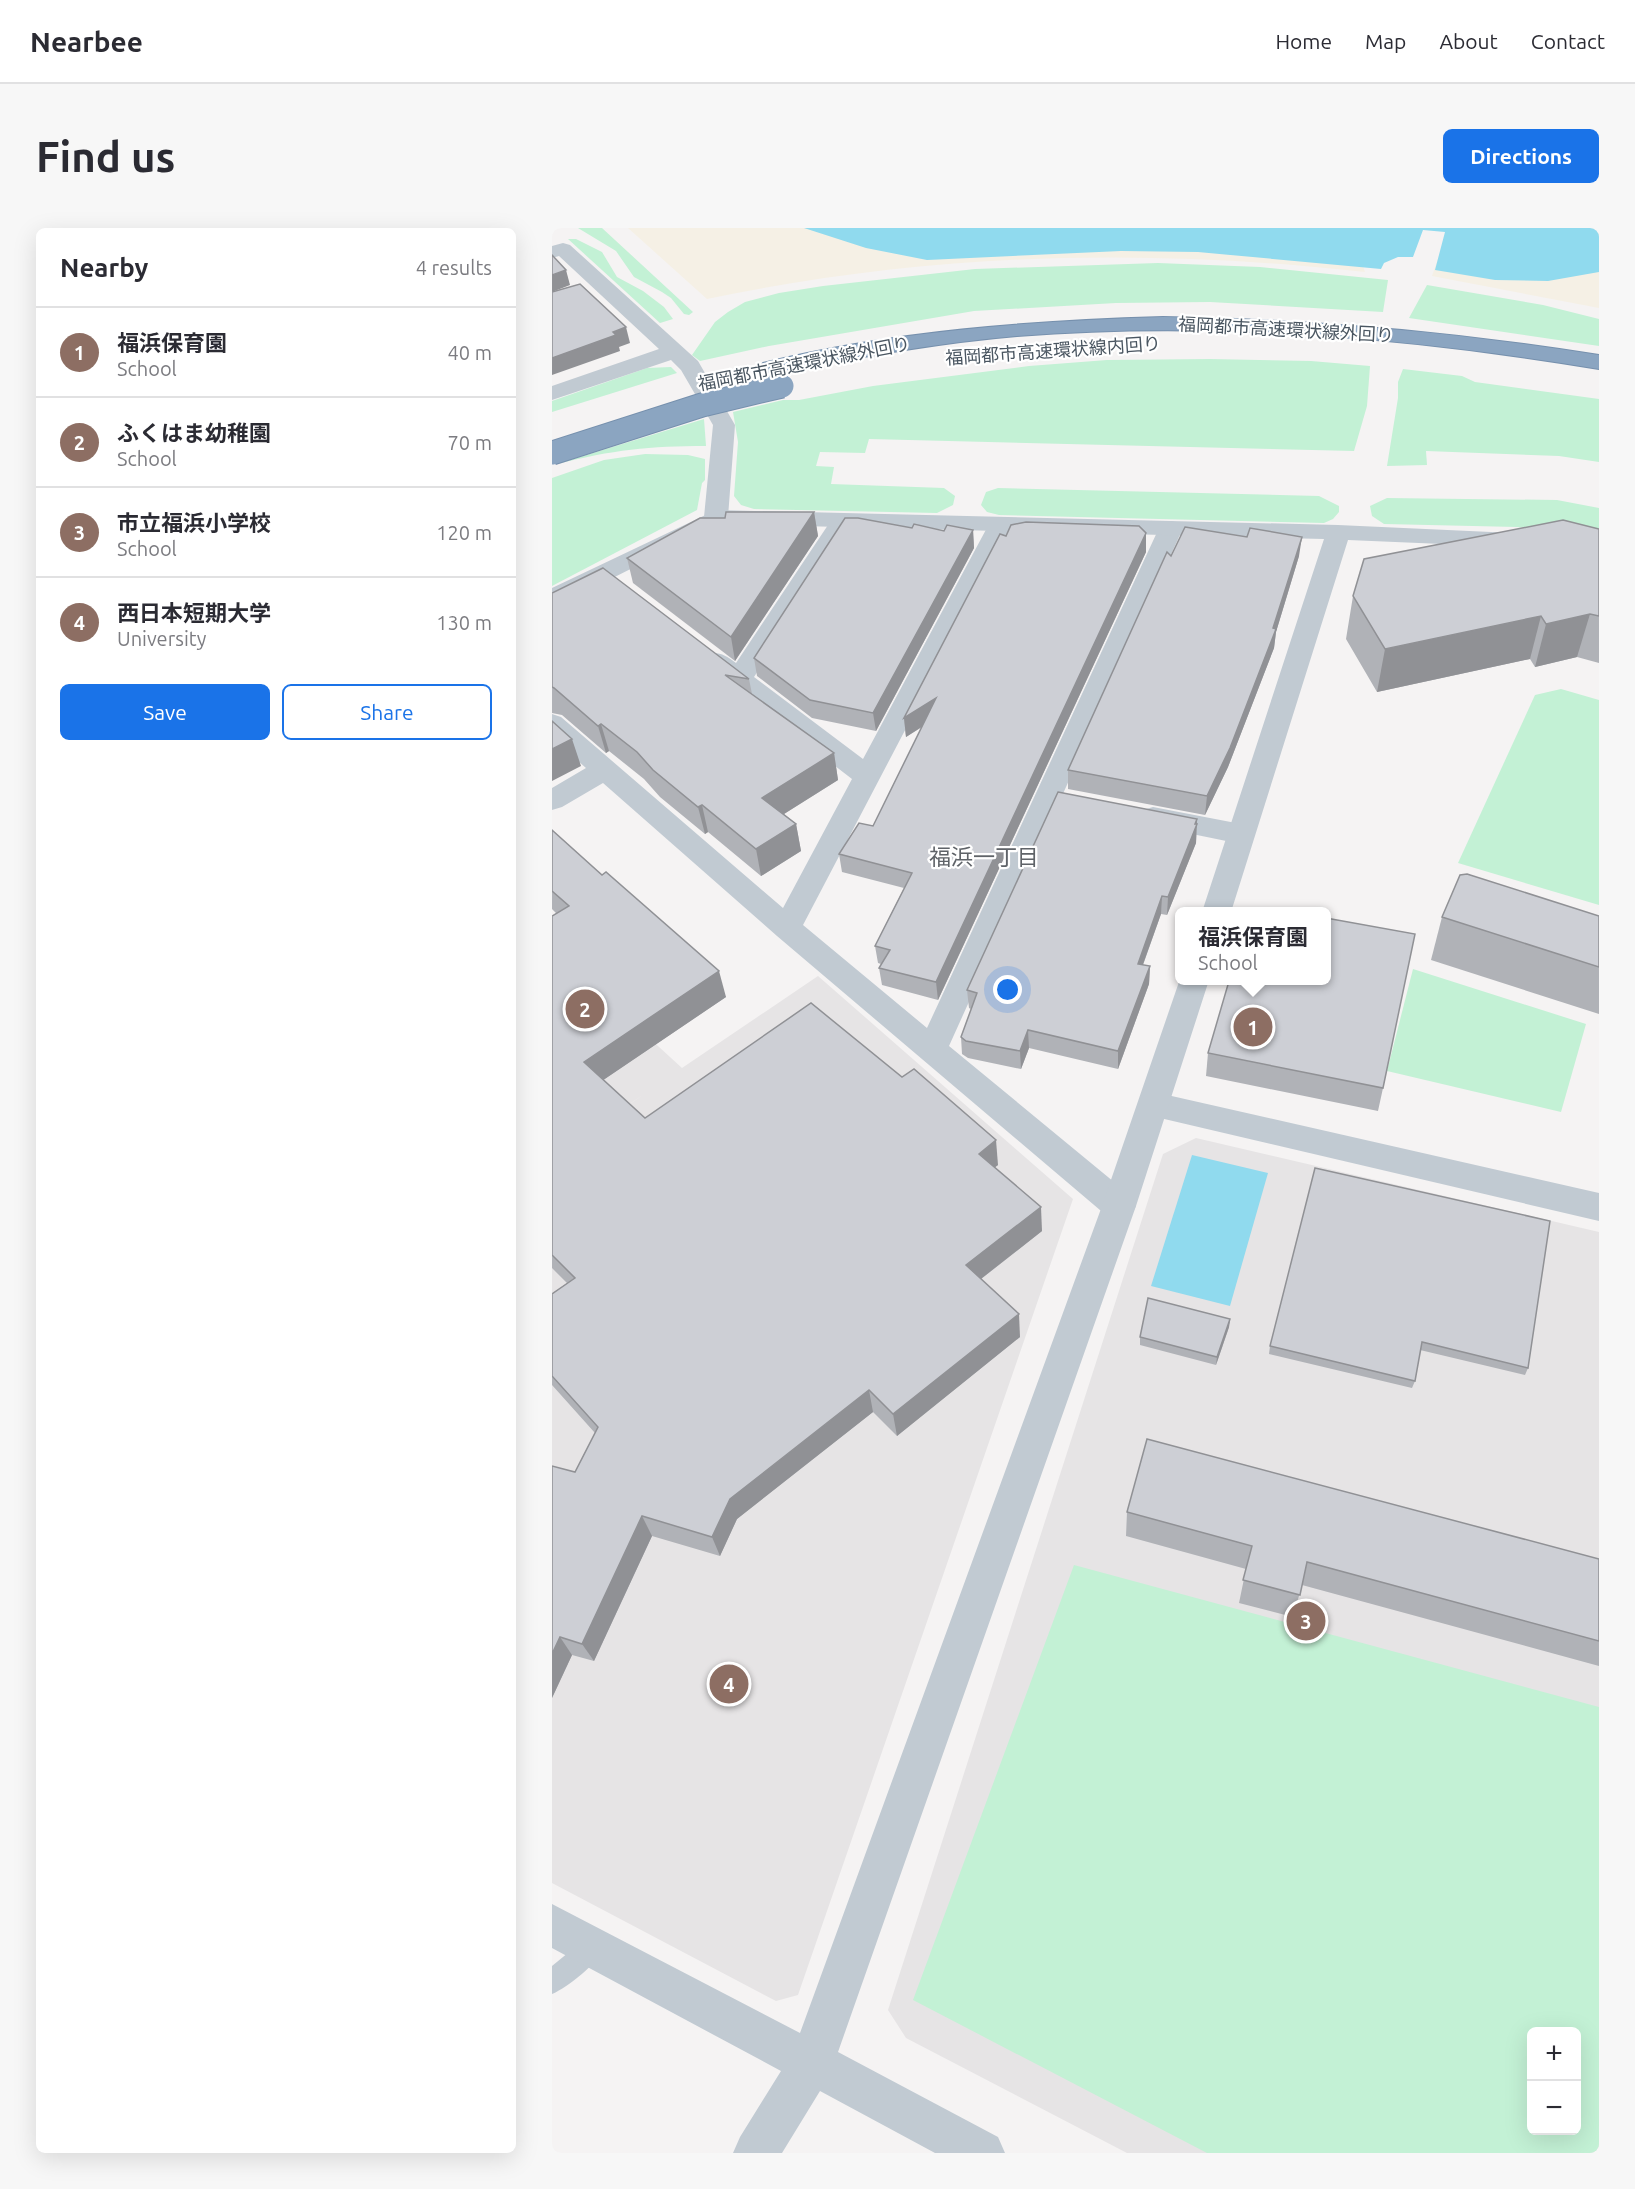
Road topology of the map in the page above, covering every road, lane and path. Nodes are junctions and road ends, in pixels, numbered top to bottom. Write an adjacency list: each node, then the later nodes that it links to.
1 (552, 252): 2 (street)
2 (672, 352): 8 (street); 10 (street)
3 (1599, 362): 4 (highway)
4 (1571, 368): 5 (highway, 福岡都市高速環状線内回り); 6 (highway, 福岡都市高速環状線内回り)
5 (777, 377): 7 (highway, 福岡都市高速環状線外回り); 9 (highway, 福岡都市高速環状線内回り, bridge)
6 (1599, 383)
7 (679, 390)
8 (552, 393)
9 (552, 453)
10 (716, 517): 11 (street); 16 (street)
11 (842, 521): 12 (street); 18 (street)
12 (1001, 524): 13 (street); 21 (street)
13 (1171, 528): 14 (street); 28 (street)
14 (1338, 532): 15 (street); 24 (street)
15 (1599, 547)
16 (552, 598)
17 (693, 644): 18 (street)
18 (739, 679): 21 (street)
19 (552, 723): 20 (street)
20 (606, 769): 22 (street); 26 (street)
21 (866, 776): 26 (street)
22 (552, 800)
23 (1128, 812): 24 (street)
24 (1241, 834): 25 (street)
25 (1218, 907)
26 (787, 928): 28 (street)
27 (1193, 985): 29 (street)
28 (932, 1050): 30 (street)
29 (1154, 1105): 30 (street); 31 (street)
30 (1119, 1206): 35 (street)
31 (1599, 1208)
32 (552, 1925): 33 (street)
33 (593, 1947): 34 (lane); 35 (street)
34 (552, 1983)
35 (811, 2064): 36 (street); 37 (street)
36 (756, 2153)
37 (982, 2153)

